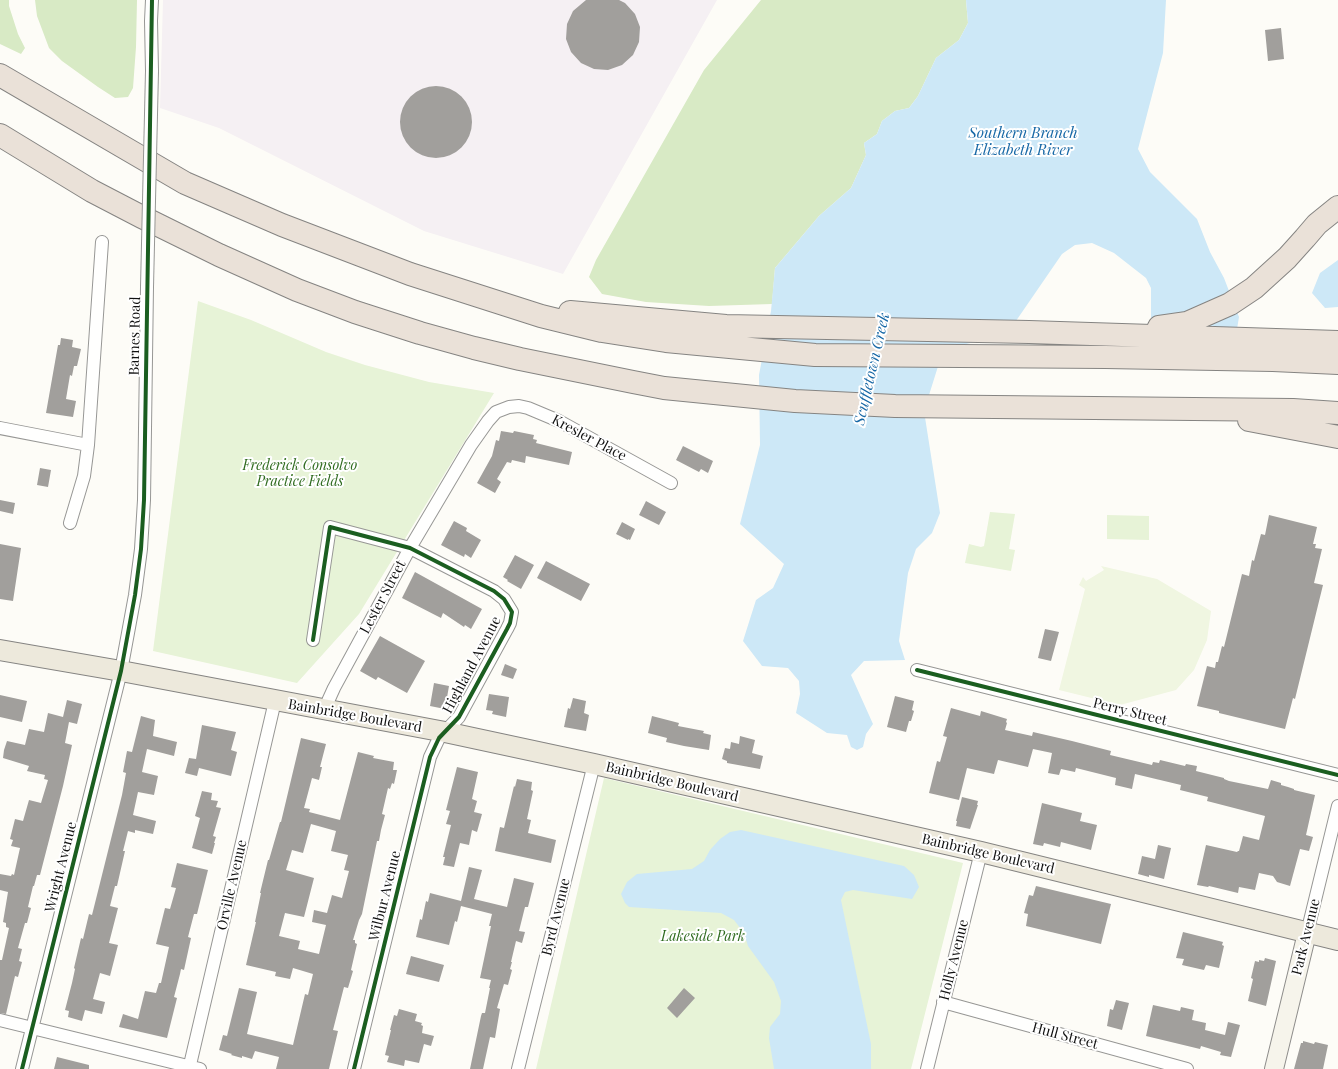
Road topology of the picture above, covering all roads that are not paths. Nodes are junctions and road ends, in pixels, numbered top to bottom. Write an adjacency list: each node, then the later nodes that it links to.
1 (152, 0): 23 (street, Barnes Road, bridge)
2 (0, 75): 6 (highway)
3 (0, 135): 12 (highway)
4 (1338, 206): 7 (highway)
5 (102, 242): 16 (street)
6 (517, 308): 7 (highway); 9 (highway)
7 (1102, 334): 9 (highway)
8 (1338, 342): 9 (highway)
9 (1272, 351): 10 (highway)
10 (1338, 364)
11 (503, 409): 17 (street, Kresler Place); 19 (street, Lester Street)
12 (1195, 410): 13 (highway); 15 (highway)
13 (1338, 412)
14 (0, 428): 16 (street)
15 (1338, 437)
16 (88, 445): 18 (street)
17 (671, 483)
18 (70, 523)
19 (410, 548): 20 (street); 25 (street, Lester Street); 26 (street, Highland Avenue)
20 (312, 640)
21 (0, 650): 23 (main road, Bainbridge Boulevard)
22 (917, 670): 28 (street, Perry Street)
23 (121, 671): 24 (main road, Bainbridge Boulevard); 35 (street, Wright Avenue)
24 (275, 701): 25 (main road, Bainbridge Boulevard); 36 (street, Orville Avenue)
25 (324, 710): 26 (main road, Bainbridge Boulevard)
26 (445, 732): 27 (main road, Bainbridge Boulevard); 38 (street, Wilbur Avenue)
27 (594, 764): 30 (main road, Bainbridge Boulevard); 39 (street, Byrd Avenue)
28 (1338, 775)
29 (1338, 806): 31 (street, Park Avenue)
30 (981, 852): 31 (main road, Bainbridge Boulevard); 33 (street, Holly Avenue)
31 (1307, 933): 32 (main road, Bainbridge Boulevard); 42 (street, Park Avenue)
32 (1338, 940)
33 (943, 1002): 40 (street, Holly Avenue); 41 (street, Hull Street)
34 (0, 1020): 35 (street)
35 (32, 1028): 36 (street); 37 (street, Wright Avenue)
36 (193, 1068)
37 (22, 1069)
38 (354, 1069)
39 (518, 1069)
40 (927, 1069)
41 (1187, 1069)
42 (1274, 1069)

